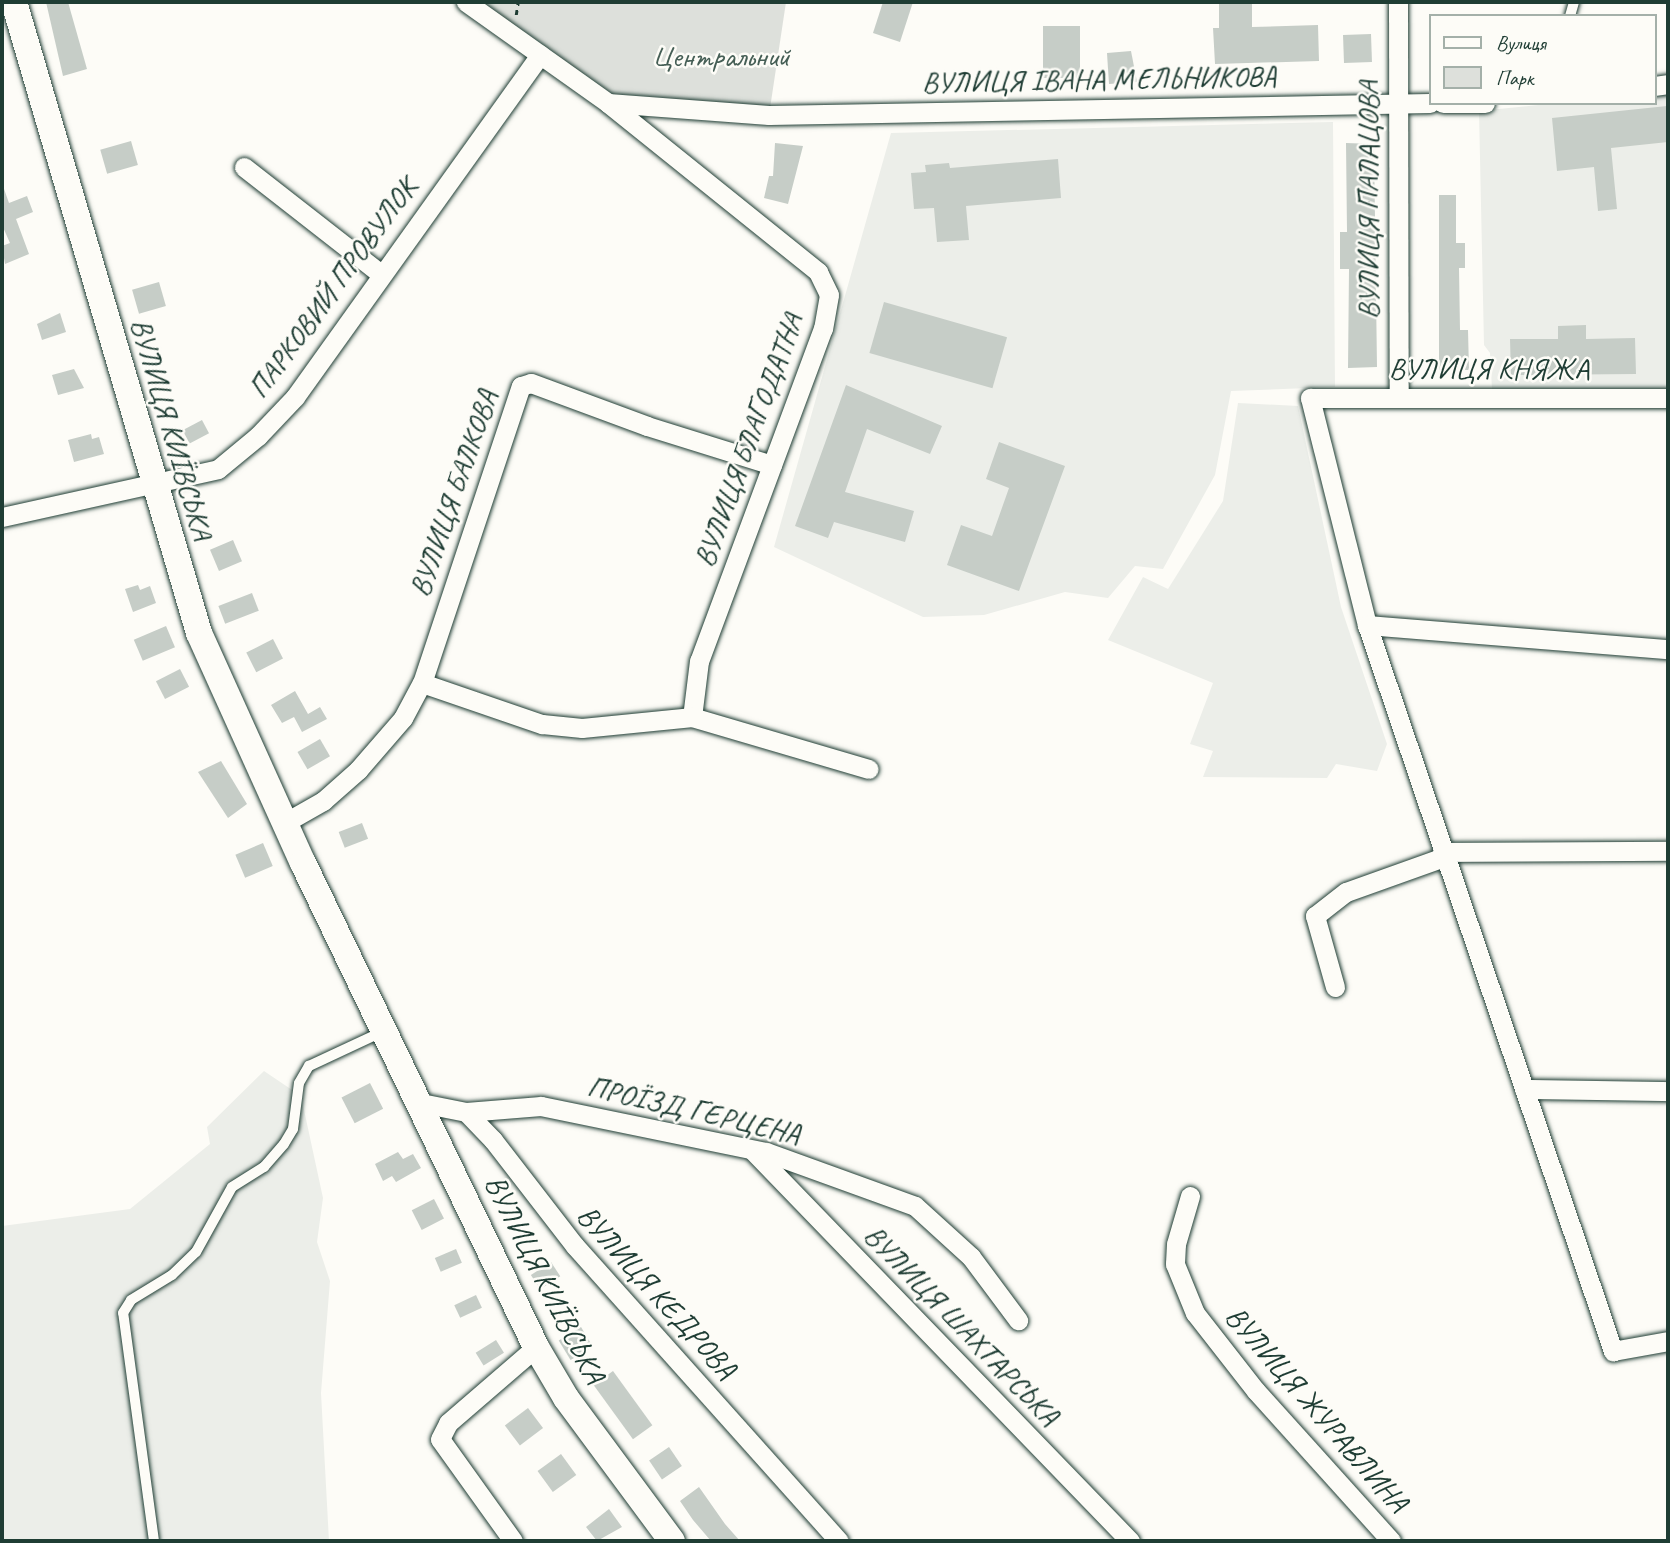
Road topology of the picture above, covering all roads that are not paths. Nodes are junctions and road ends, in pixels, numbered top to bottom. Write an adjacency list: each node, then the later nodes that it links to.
1 (14, 2): 13 (main road, ВУЛИЦЯ КИЇВСЬКА)
2 (466, 2): 4 (street, ВУЛИЦЯ БЛАГОДАТНА)
3 (1398, 2): 6 (street, ВУЛИЦЯ ПАЛАЦОВА)
4 (540, 55): 5 (street, ВУЛИЦЯ БЛАГОДАТНА); 9 (street, ПАРКОВИЙ ПРОВУЛОК)
5 (608, 103): 6 (street, ВУЛИЦЯ ІВАНА МЕЛЬНИКОВА); 12 (street, ВУЛИЦЯ БЛАГОДАТНА)
6 (1398, 103): 7 (street, ВУЛИЦЯ ІВАНА МЕЛЬНИКОВА); 10 (street, ВУЛИЦЯ ПАЛАЦОВА)
7 (1428, 103)
8 (243, 167): 9 (street)
9 (381, 274): 13 (street, ПАРКОВИЙ ПРОВУЛОК)
10 (1399, 397): 11 (street, ВУЛИЦЯ КНЯЖА); 15 (street, ВУЛИЦЯ КНЯЖА)
11 (1668, 398)
12 (772, 465): 17 (street, ВУЛИЦЯ БАЛКОВА); 18 (street, ВУЛИЦЯ БЛАГОДАТНА)
13 (153, 486): 14 (street, ПАРКОВИЙ ПРОВУЛОК); 20 (main road, ВУЛИЦЯ КИЇВСЬКА)
14 (2, 517)
15 (1367, 625): 16 (street); 22 (street)
16 (1668, 649)
17 (422, 683): 18 (street); 20 (street, ВУЛИЦЯ БАЛКОВА)
18 (692, 717): 19 (street)
19 (869, 769)
20 (286, 822): 24 (main road, ВУЛИЦЯ КИЇВСЬКА)
21 (1668, 851): 22 (street)
22 (1443, 855): 23 (street); 25 (street)
23 (1335, 987)
24 (385, 1031): 27 (main road, ВУЛИЦЯ КИЇВСЬКА); 34 (lane)
25 (1524, 1089): 26 (street); 32 (street)
26 (1668, 1091)
27 (421, 1103): 28 (street); 33 (main road, ВУЛИЦЯ КИЇВСЬКА)
28 (466, 1112): 29 (street, ПРОЇЗД ГЕРЦЕНА); 37 (street, ВУЛИЦЯ КЕДРОВА)
29 (751, 1149): 31 (street, ПРОЇЗД ГЕРЦЕНА); 38 (street, ВУЛИЦЯ ШАХТАРСЬКА)
30 (1190, 1196): 39 (street, ВУЛИЦЯ ЖУРАВЛИНА)
31 (1017, 1320)
32 (1668, 1341)
33 (536, 1347): 35 (street); 36 (main road, ВУЛИЦЯ КИЇВСЬКА)
34 (154, 1541)
35 (513, 1541)
36 (672, 1541)
37 (839, 1541)
38 (1130, 1541)
39 (1391, 1541)

